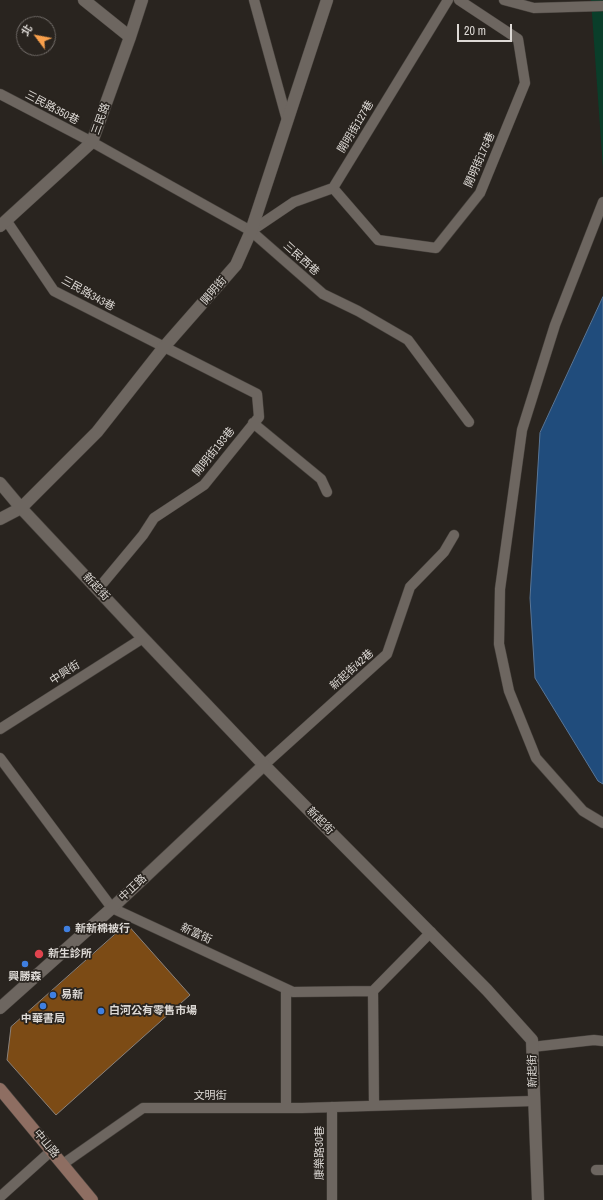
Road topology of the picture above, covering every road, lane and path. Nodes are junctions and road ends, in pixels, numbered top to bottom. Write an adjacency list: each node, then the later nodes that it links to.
1 (84, 0): 9 (street)
2 (142, 0): 9 (street, 三民路)
3 (254, 0): 11 (lane)
4 (327, 0): 11 (street, 開明街)
5 (448, 0): 13 (lane, 開明街127巷)
6 (459, 0): 13 (lane, 開明街175巷)
7 (504, 0): 8 (lane)
8 (603, 6)
9 (130, 37): 12 (street, 三民路)
10 (0, 94): 12 (lane, 三民路350巷)
11 (287, 120): 16 (street, 開明街)
12 (92, 142): 15 (street, 三民路); 16 (lane, 三民西巷)
13 (333, 188): 16 (lane)
14 (603, 202): 30 (lane)
15 (3, 223): 17 (lane, 三民路343巷)
16 (251, 231): 17 (street, 開明街); 18 (lane, 三民西巷)
17 (164, 347): 19 (lane, 開明街193巷); 22 (street, 開明街)
18 (469, 422)
19 (253, 423): 21 (lane); 25 (lane, 開明街193巷)
20 (0, 483): 22 (street, 新起街)
21 (327, 492)
22 (21, 508): 23 (street, 開明街); 25 (street, 新起街)
23 (0, 519)
24 (454, 536): 29 (lane, 新起街42巷)
25 (98, 589): 26 (street, 新起街)
26 (143, 638): 27 (lane, 中興街); 29 (street, 新起街)
27 (0, 729)
28 (0, 758): 31 (lane, 新富街)
29 (264, 764): 31 (street, 中正路); 32 (street, 新起街)
30 (603, 823)
31 (112, 908): 33 (lane, 新富街); 35 (street, 中正路)
32 (431, 932): 34 (lane); 37 (street, 新起街)
33 (286, 990): 34 (lane, 新富街); 42 (lane)
34 (372, 990): 40 (lane)
35 (0, 1008)
36 (603, 1041): 37 (lane)
37 (532, 1047): 39 (street, 新起街)
38 (0, 1089): 43 (street, 中山路)
39 (533, 1101): 40 (lane, 文明街); 48 (street, 新起街)
40 (374, 1106): 41 (lane, 文明街)
41 (332, 1107): 42 (lane, 文明街); 47 (lane, 康樂路30巷)
42 (286, 1108): 44 (lane, 文明街)
43 (52, 1151): 44 (street, 中山路); 45 (lane)
44 (63, 1164): 46 (street, 中山路)
45 (0, 1197)
46 (92, 1200)
47 (332, 1200)
48 (538, 1200)

